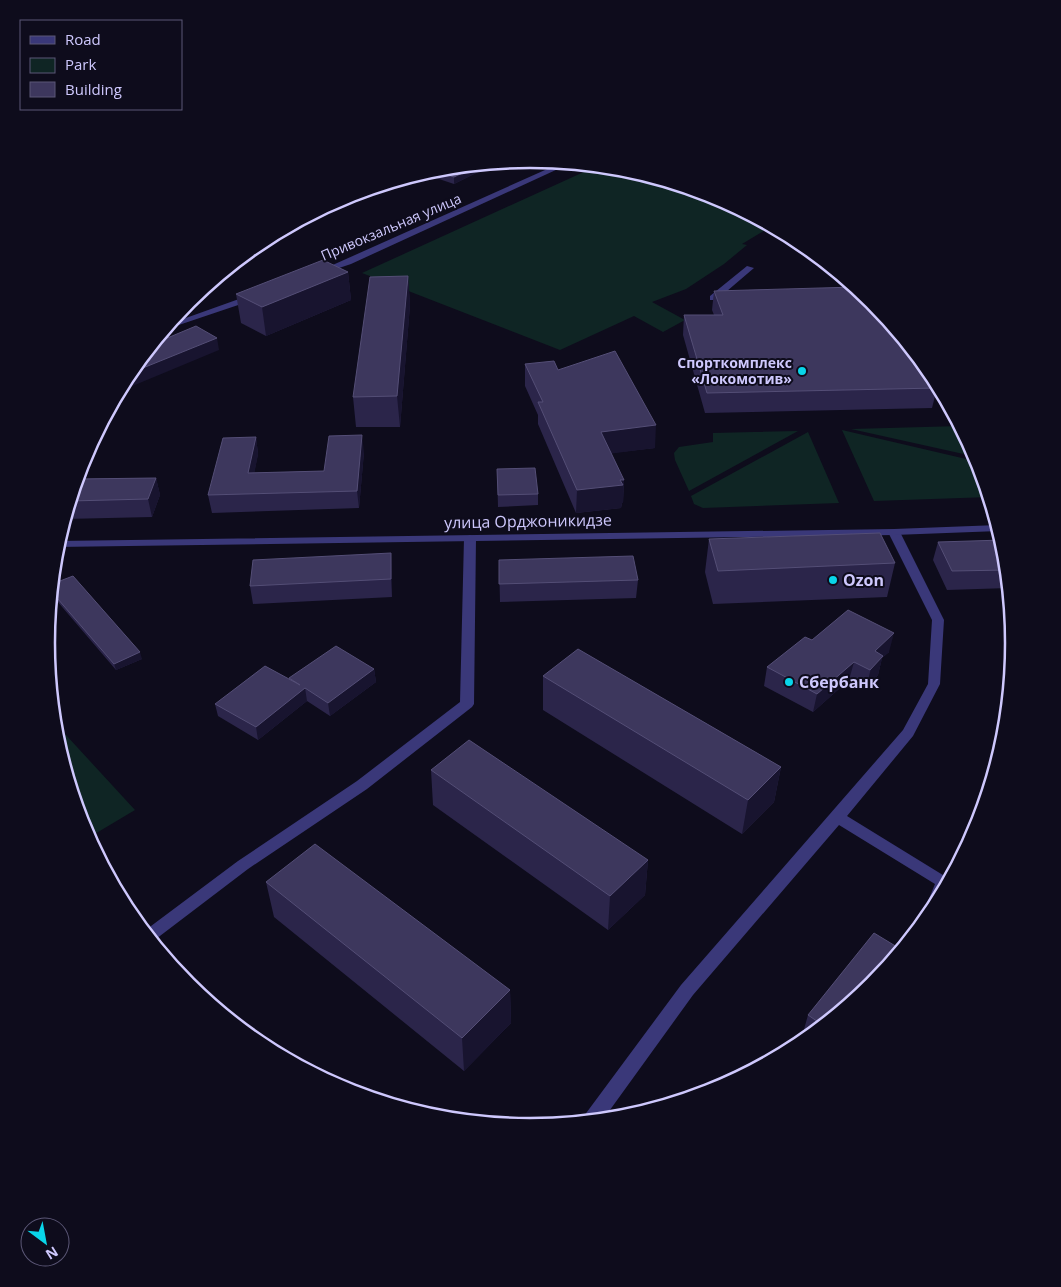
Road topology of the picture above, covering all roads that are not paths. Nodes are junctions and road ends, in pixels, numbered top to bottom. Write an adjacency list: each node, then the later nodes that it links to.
1 (555, 169): 3 (street, Привокзальная улица)
2 (750, 268): 5 (street)
3 (312, 275)
4 (257, 295): 6 (street)
5 (723, 298)
6 (179, 323)
7 (992, 528): 8 (street, улица Орджоникидзе)
8 (894, 532): 9 (street, улица Орджоникидзе); 11 (street)
9 (470, 538): 10 (street, улица Орджоникидзе); 13 (street)
10 (66, 544)
11 (838, 818): 12 (street); 14 (street)
12 (942, 881)
13 (153, 933)
14 (595, 1115)

